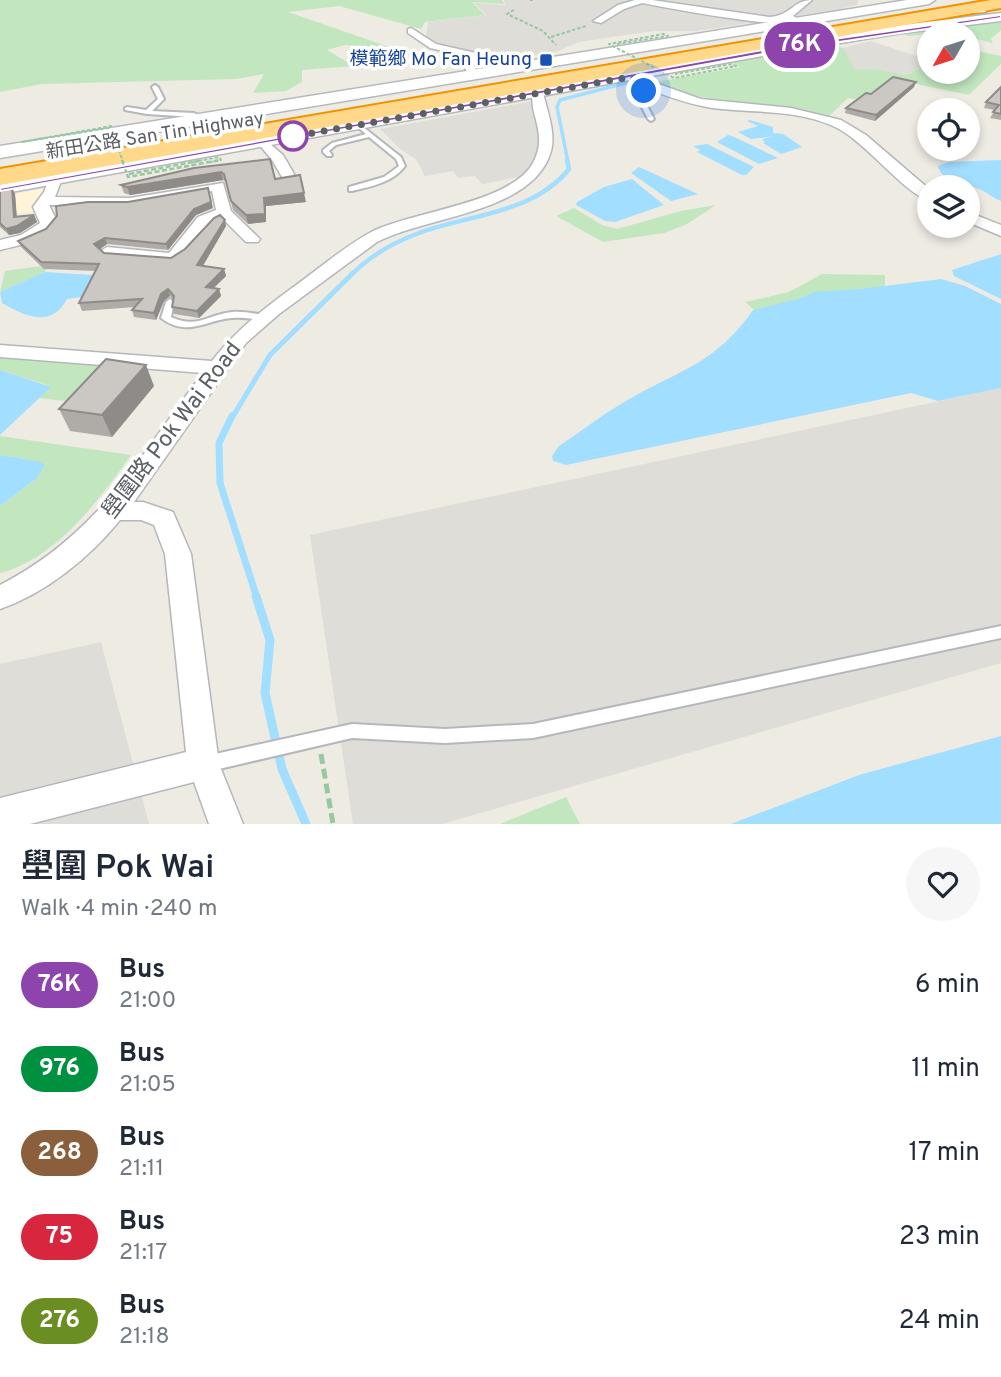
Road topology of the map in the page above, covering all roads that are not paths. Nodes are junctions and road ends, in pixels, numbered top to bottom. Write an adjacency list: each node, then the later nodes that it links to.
1 (643, 0): 7 (street); 8 (street)
2 (808, 0): 7 (street)
3 (1001, 3): 5 (highway)
4 (981, 6): 5 (highway)
5 (936, 7): 7 (main road); 23 (highway, 新田公路 San Tin Highway); 25 (highway, 新田公路 San Tin Highway)
6 (1001, 17): 11 (main road)
7 (795, 20): 10 (main road)
8 (598, 21)
9 (411, 31): 10 (street)
10 (474, 75): 17 (main road)
11 (630, 77): 13 (street); 14 (main road)
12 (155, 87): 16 (lane)
13 (654, 87): 18 (lane); 27 (street)
14 (537, 93): 19 (main road); 38 (street, 壆圍路 Pok Wai Road)
15 (127, 109): 16 (lane)
16 (147, 112): 17 (lane)
17 (202, 119): 21 (main road)
18 (651, 119)
19 (364, 130): 20 (main road); 22 (lane); 29 (lane)
20 (263, 142): 24 (street); 26 (main road)
21 (0, 152)
22 (329, 155)
23 (0, 162)
24 (287, 174)
25 (0, 177)
26 (55, 178): 28 (main road); 30 (street)
27 (917, 186)
28 (0, 188)
29 (352, 189)
30 (44, 201): 31 (street); 35 (street)
31 (225, 212): 34 (street); 36 (street)
32 (980, 222): 33 (street)
33 (1001, 231)
34 (252, 239)
35 (0, 245)
36 (107, 252)
37 (170, 302): 38 (lane)
38 (266, 318): 40 (street, 壆圍路 Pok Wai Road)
39 (0, 351): 40 (street)
40 (218, 368): 41 (street, 壆圍路 Pok Wai Road)
41 (117, 512): 42 (street, 壆圍路 Pok Wai Road); 44 (street)
42 (0, 598)
43 (1001, 632): 44 (lane)
44 (203, 764): 45 (street); 46 (street)
45 (0, 815)
46 (226, 824)

